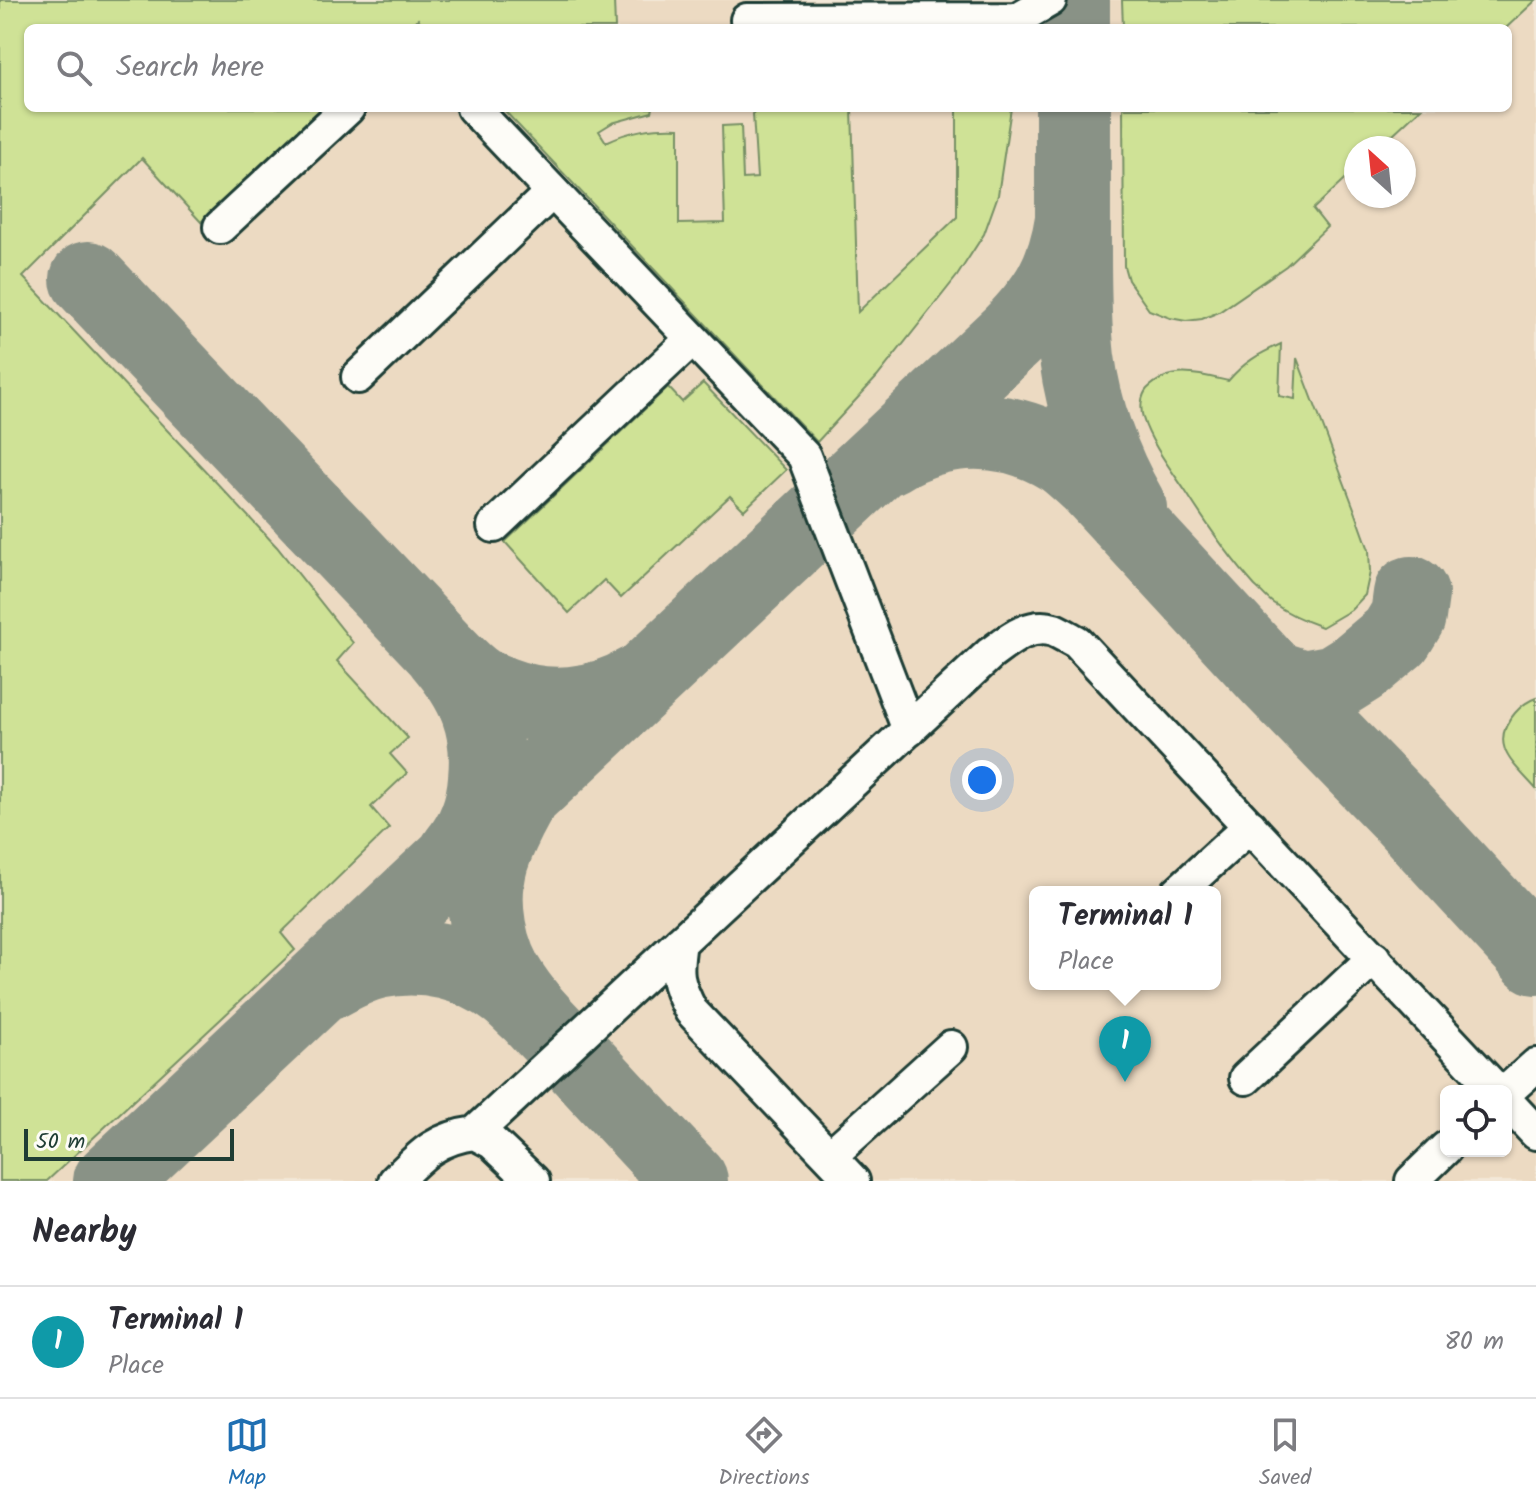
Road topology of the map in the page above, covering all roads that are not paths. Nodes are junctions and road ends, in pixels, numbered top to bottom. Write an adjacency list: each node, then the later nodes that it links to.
1 (1050, 0): 2 (lane)
2 (834, 10): 3 (lane)
3 (747, 20)
4 (344, 112): 7 (lane)
5 (477, 112): 6 (lane)
6 (552, 192): 8 (lane); 9 (lane)
7 (220, 227)
8 (692, 339): 10 (lane); 11 (lane)
9 (358, 377)
10 (494, 526)
11 (909, 730): 12 (lane); 14 (lane)
12 (1250, 826): 13 (lane); 15 (lane)
13 (1185, 886)
14 (680, 942): 22 (lane); 25 (lane)
15 (1374, 958): 18 (lane); 19 (lane)
16 (951, 1047): 25 (lane)
17 (1536, 1065): 20 (lane)
18 (1246, 1078)
19 (1491, 1085)
20 (1512, 1087)
21 (1512, 1107): 23 (lane)
22 (475, 1133): 26 (lane); 27 (lane)
23 (1536, 1133)
24 (1440, 1154): 29 (lane)
25 (830, 1156): 28 (lane)
26 (395, 1181)
27 (533, 1181)
28 (853, 1181)
29 (1412, 1181)

